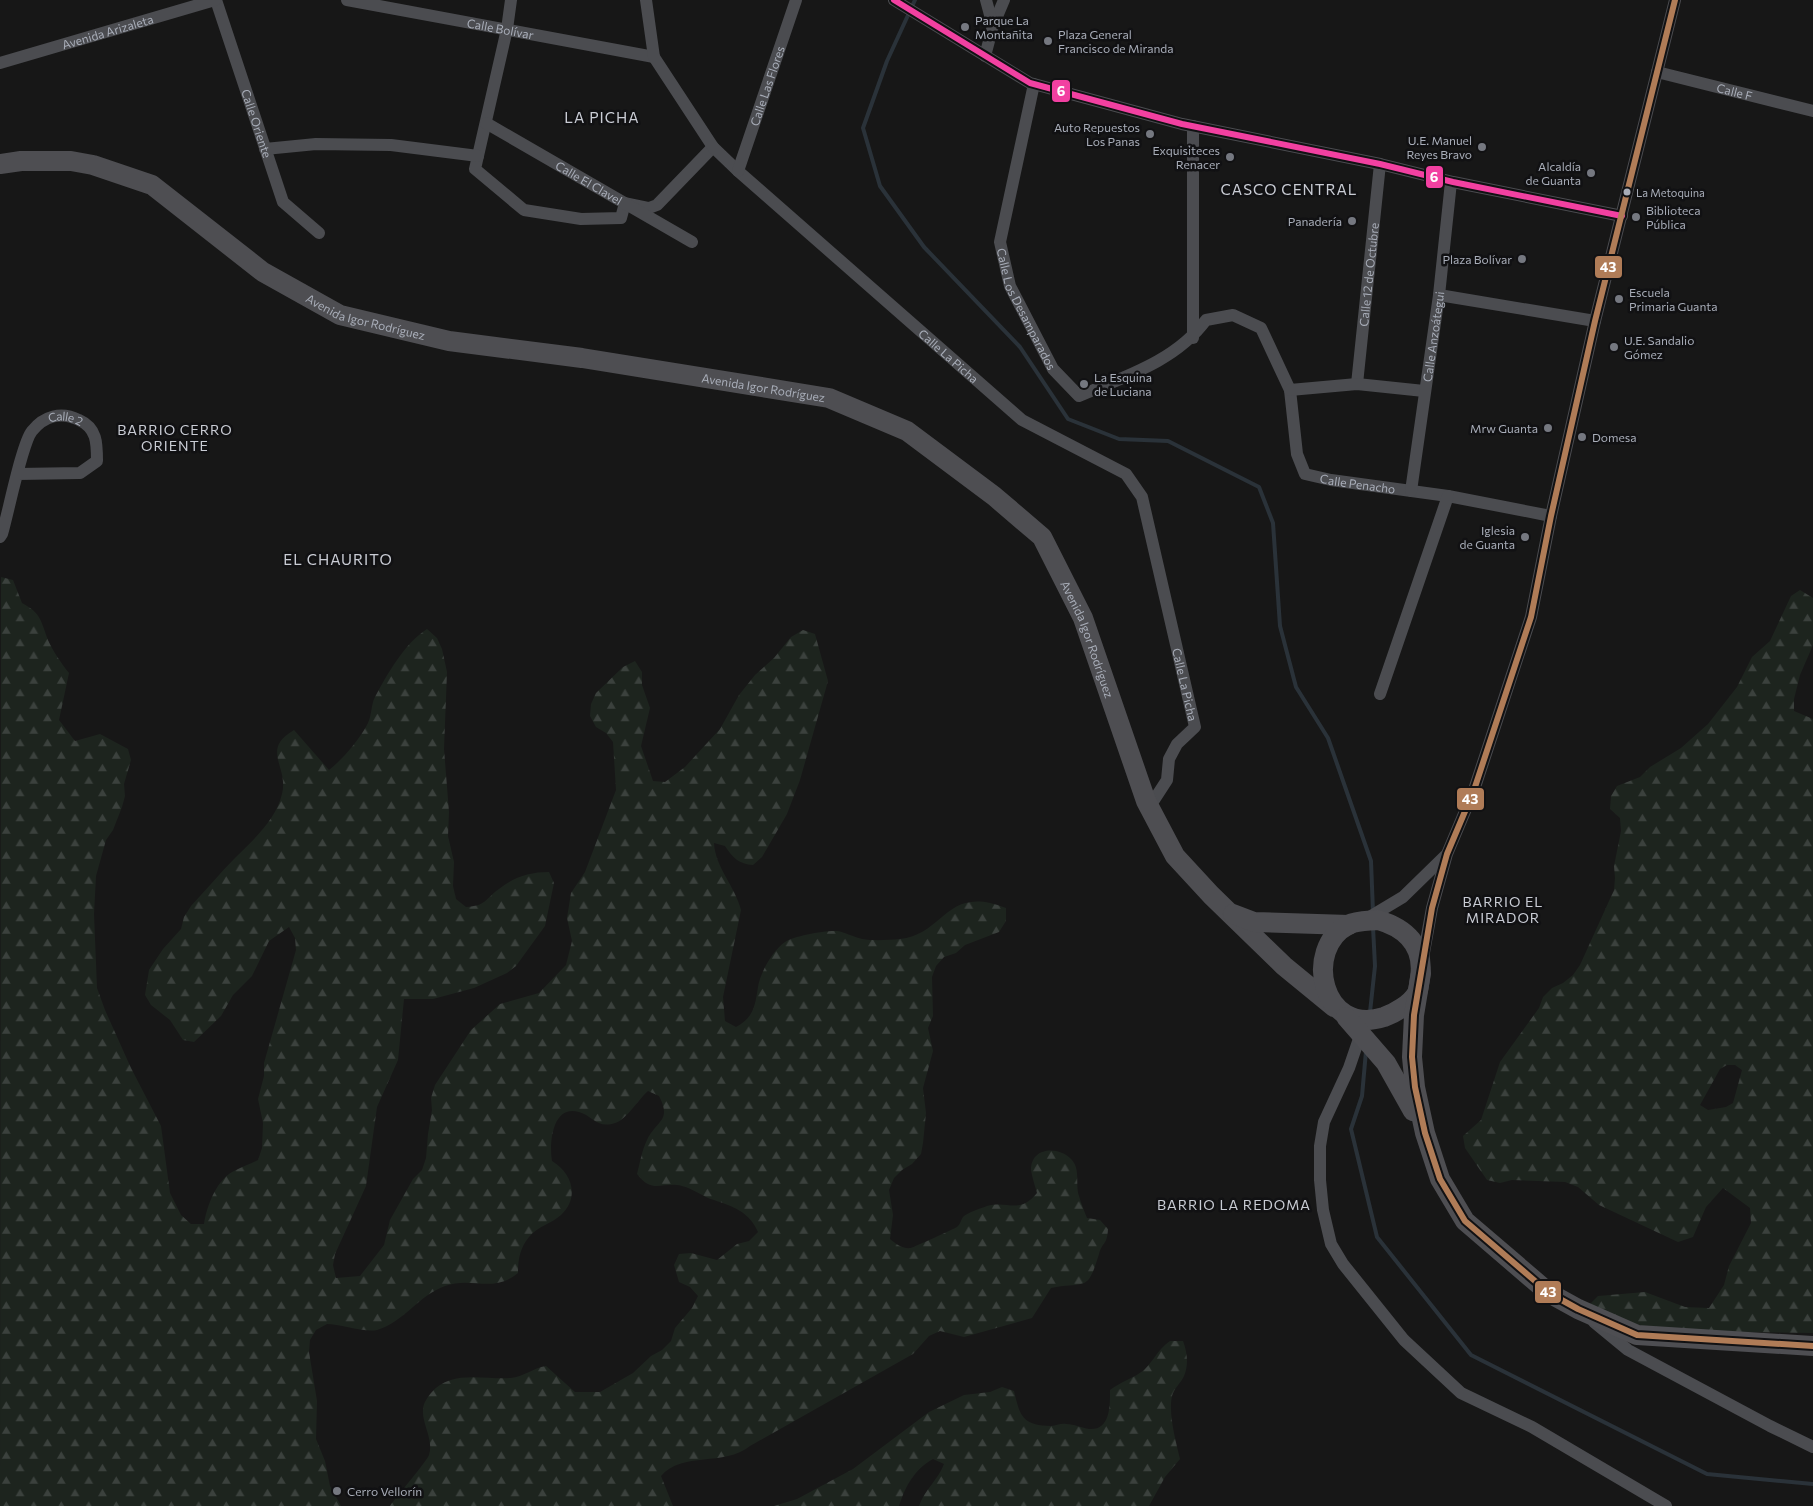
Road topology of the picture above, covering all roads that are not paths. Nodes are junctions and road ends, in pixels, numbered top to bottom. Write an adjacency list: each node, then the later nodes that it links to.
1 (216, 0): 9 (street, Avenida Arizaleta); 22 (street, Calle Oriente)
2 (346, 0): 12 (street, Calle Bolívar)
3 (511, 0): 12 (street)
4 (646, 0): 14 (street, Calle La Picha)
5 (796, 0): 27 (street, Calle Las Flores)
6 (986, 0): 11 (street)
7 (1004, 0): 11 (street)
8 (1675, 0): 16 (street)
9 (194, 3): 15 (street, Avenida Arizaleta)
10 (899, 3): 13 (street)
11 (993, 26): 13 (street)
12 (507, 30): 14 (street, Calle Bolívar); 19 (street)
13 (985, 56): 17 (street)
14 (654, 57): 21 (street, Calle La Picha)
15 (0, 63)
16 (1657, 72): 18 (street, Calle F); 31 (street)
17 (1034, 84): 20 (street); 36 (street, Calle Los Desamparados)
18 (1813, 111)
19 (486, 123): 23 (street); 30 (street, Calle El Clavel)
20 (1193, 126): 25 (street); 36 (street)
21 (713, 147): 27 (street, Calle La Picha); 30 (street)
22 (265, 149): 23 (street); 32 (street, Calle Oriente)
23 (478, 156): 30 (street)
24 (0, 164): 26 (highway, Avenida Igor Rodríguez)
25 (1380, 164): 29 (street); 37 (street, Calle 12 de Octubre)
26 (93, 165): 28 (highway, Avenida Igor Rodríguez); 46 (highway, Avenida Igor Rodríguez)
27 (738, 171): 46 (street, Calle La Picha)
28 (0, 175)
29 (1451, 182): 31 (street); 34 (street, Calle Anzoátegui)
30 (625, 203): 33 (street, Calle El Clavel)
31 (1622, 216): 35 (street)
32 (318, 233)
33 (692, 242)
34 (1439, 295): 35 (street); 39 (street, Calle Anzoátegui)
35 (1595, 321): 43 (street)
36 (1193, 338): 38 (street, Calle Penacho)
37 (1357, 384): 38 (street); 39 (street)
38 (1290, 390): 41 (street, Calle Penacho)
39 (1424, 391): 41 (street, Calle Anzoátegui)
40 (18, 474): 40 (street, Calle 2); 44 (street, Calle 2)
41 (1411, 491): 42 (street, Calle Penacho)
42 (1448, 496): 43 (street, Calle Penacho); 45 (street)
43 (1551, 516): 47 (street)
44 (0, 537)
45 (1380, 694)
46 (1146, 801): 48 (highway, Avenida Igor Rodríguez)
47 (1447, 854): 49 (street); 50 (street)
48 (1211, 895): 49 (highway, Avenida Igor Rodríguez); 51 (highway, Avenida Igor Rodríguez)
49 (1356, 923): 50 (highway); 51 (highway)
50 (1421, 973): 51 (highway); 52 (highway)
51 (1358, 1022): 52 (highway); 56 (street)
52 (1425, 1133): 53 (highway)
53 (1578, 1309): 54 (highway); 55 (street)
54 (1813, 1346)
55 (1813, 1447)
56 (1666, 1506)

